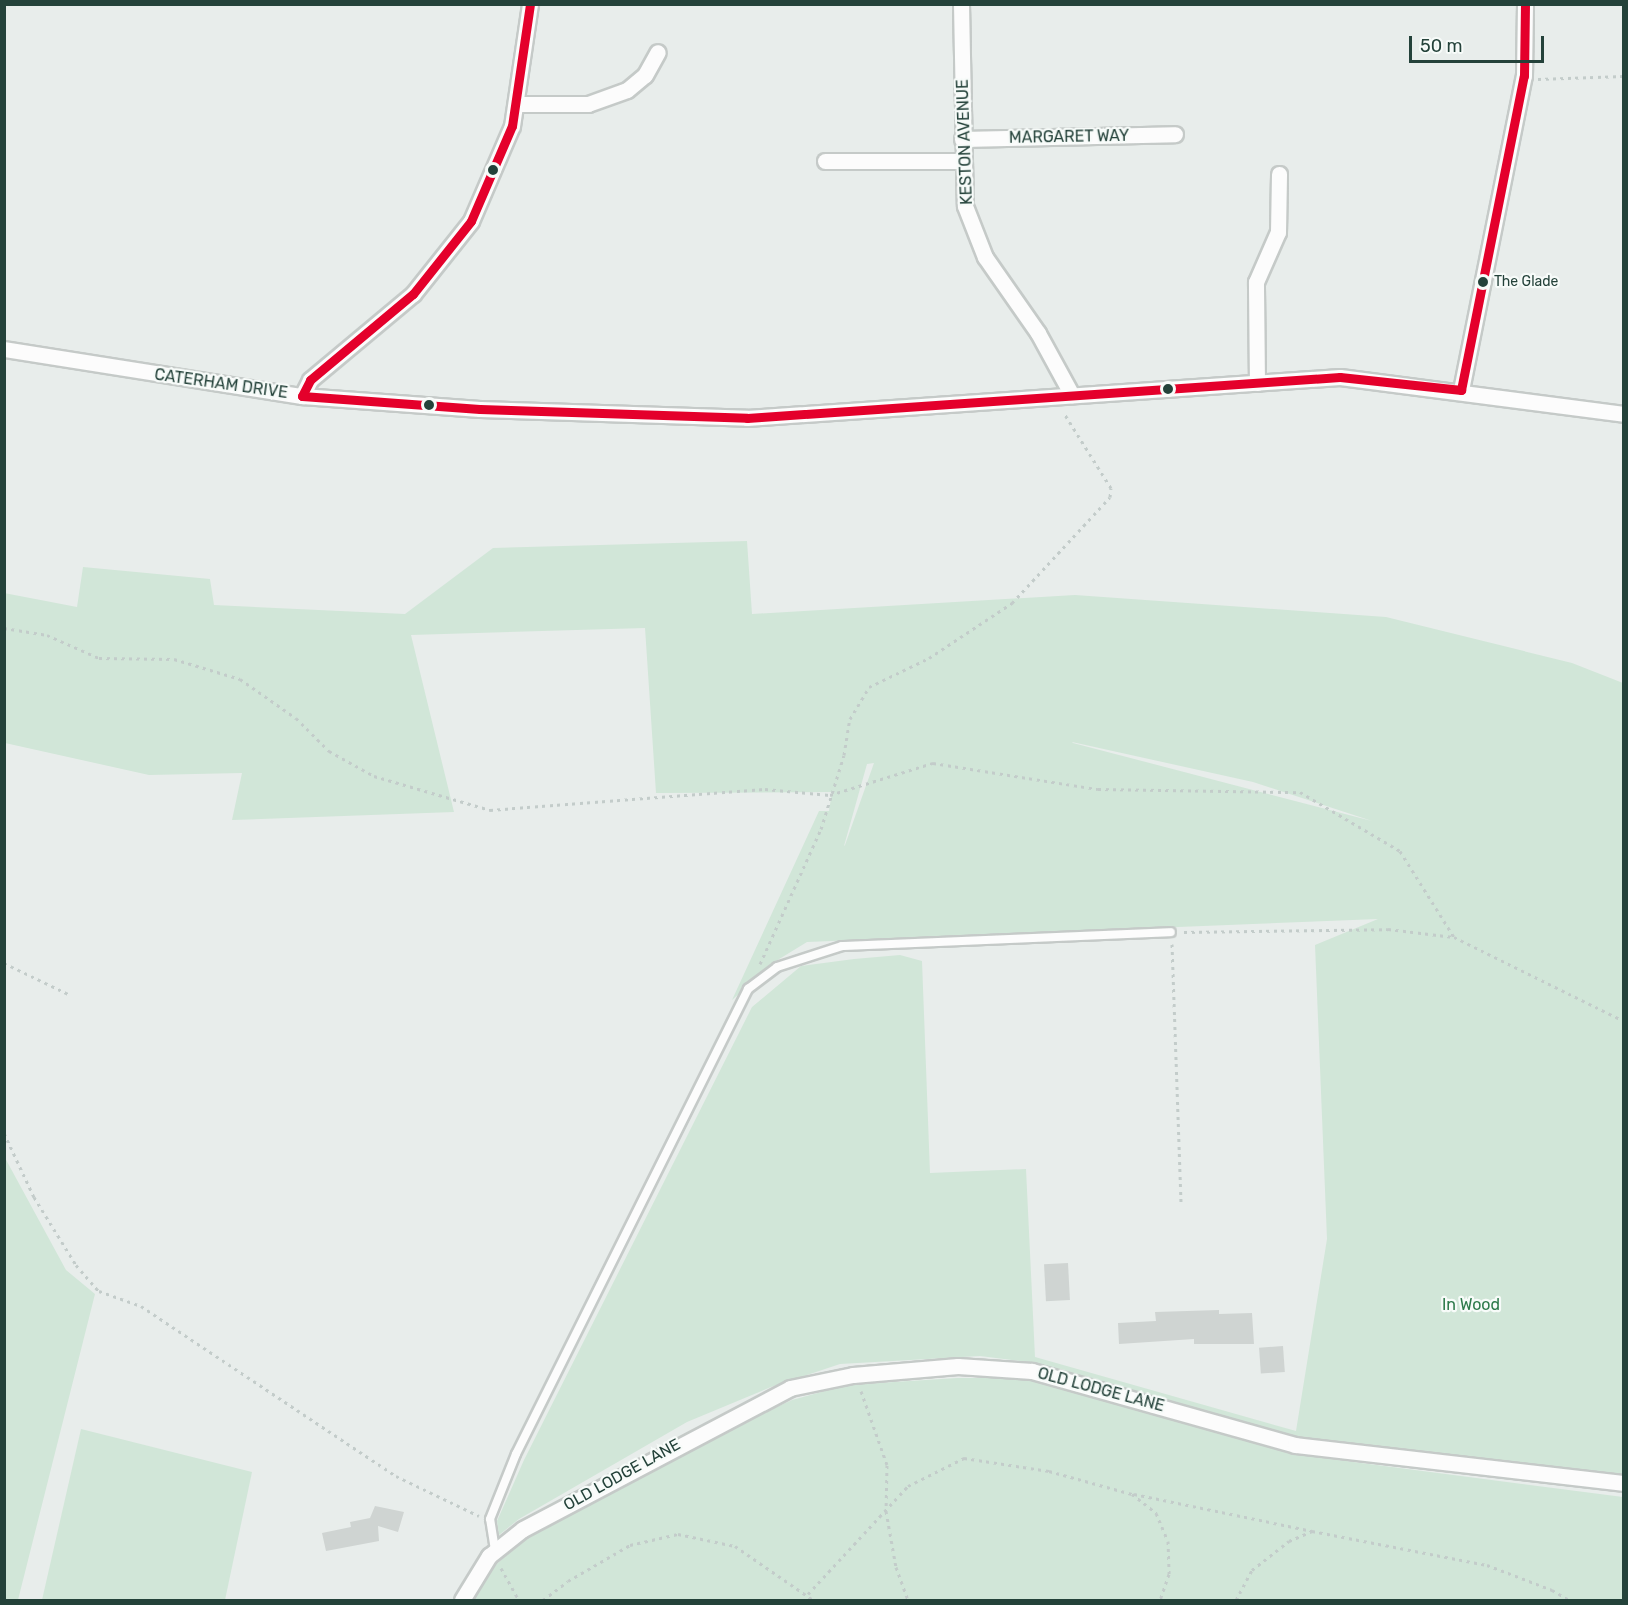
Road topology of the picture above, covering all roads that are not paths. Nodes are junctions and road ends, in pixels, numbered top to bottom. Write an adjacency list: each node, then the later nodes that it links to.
1 (530, 4): 5 (street)
2 (961, 4): 7 (street, KESTON AVENUE)
3 (1525, 4): 13 (street)
4 (658, 52): 5 (street)
5 (516, 104): 15 (street)
6 (1175, 135): 7 (street, MARGARET WAY)
7 (962, 139): 9 (street, KESTON AVENUE)
8 (825, 161): 9 (street)
9 (964, 161): 14 (street, KESTON AVENUE)
10 (1279, 174): 12 (street)
11 (4, 349): 15 (street, CATERHAM DRIVE)
12 (1257, 383): 13 (street, CATERHAM DRIVE); 14 (street, CATERHAM DRIVE)
13 (1461, 390): 16 (street, CATERHAM DRIVE)
14 (1072, 394): 15 (street, CATERHAM DRIVE)
15 (302, 396)
16 (1623, 414)
17 (1171, 932): 19 (lane)
18 (1623, 1483): 19 (street, OLD LODGE LANE)
19 (495, 1550): 20 (street, OLD LODGE LANE)
20 (462, 1600)

